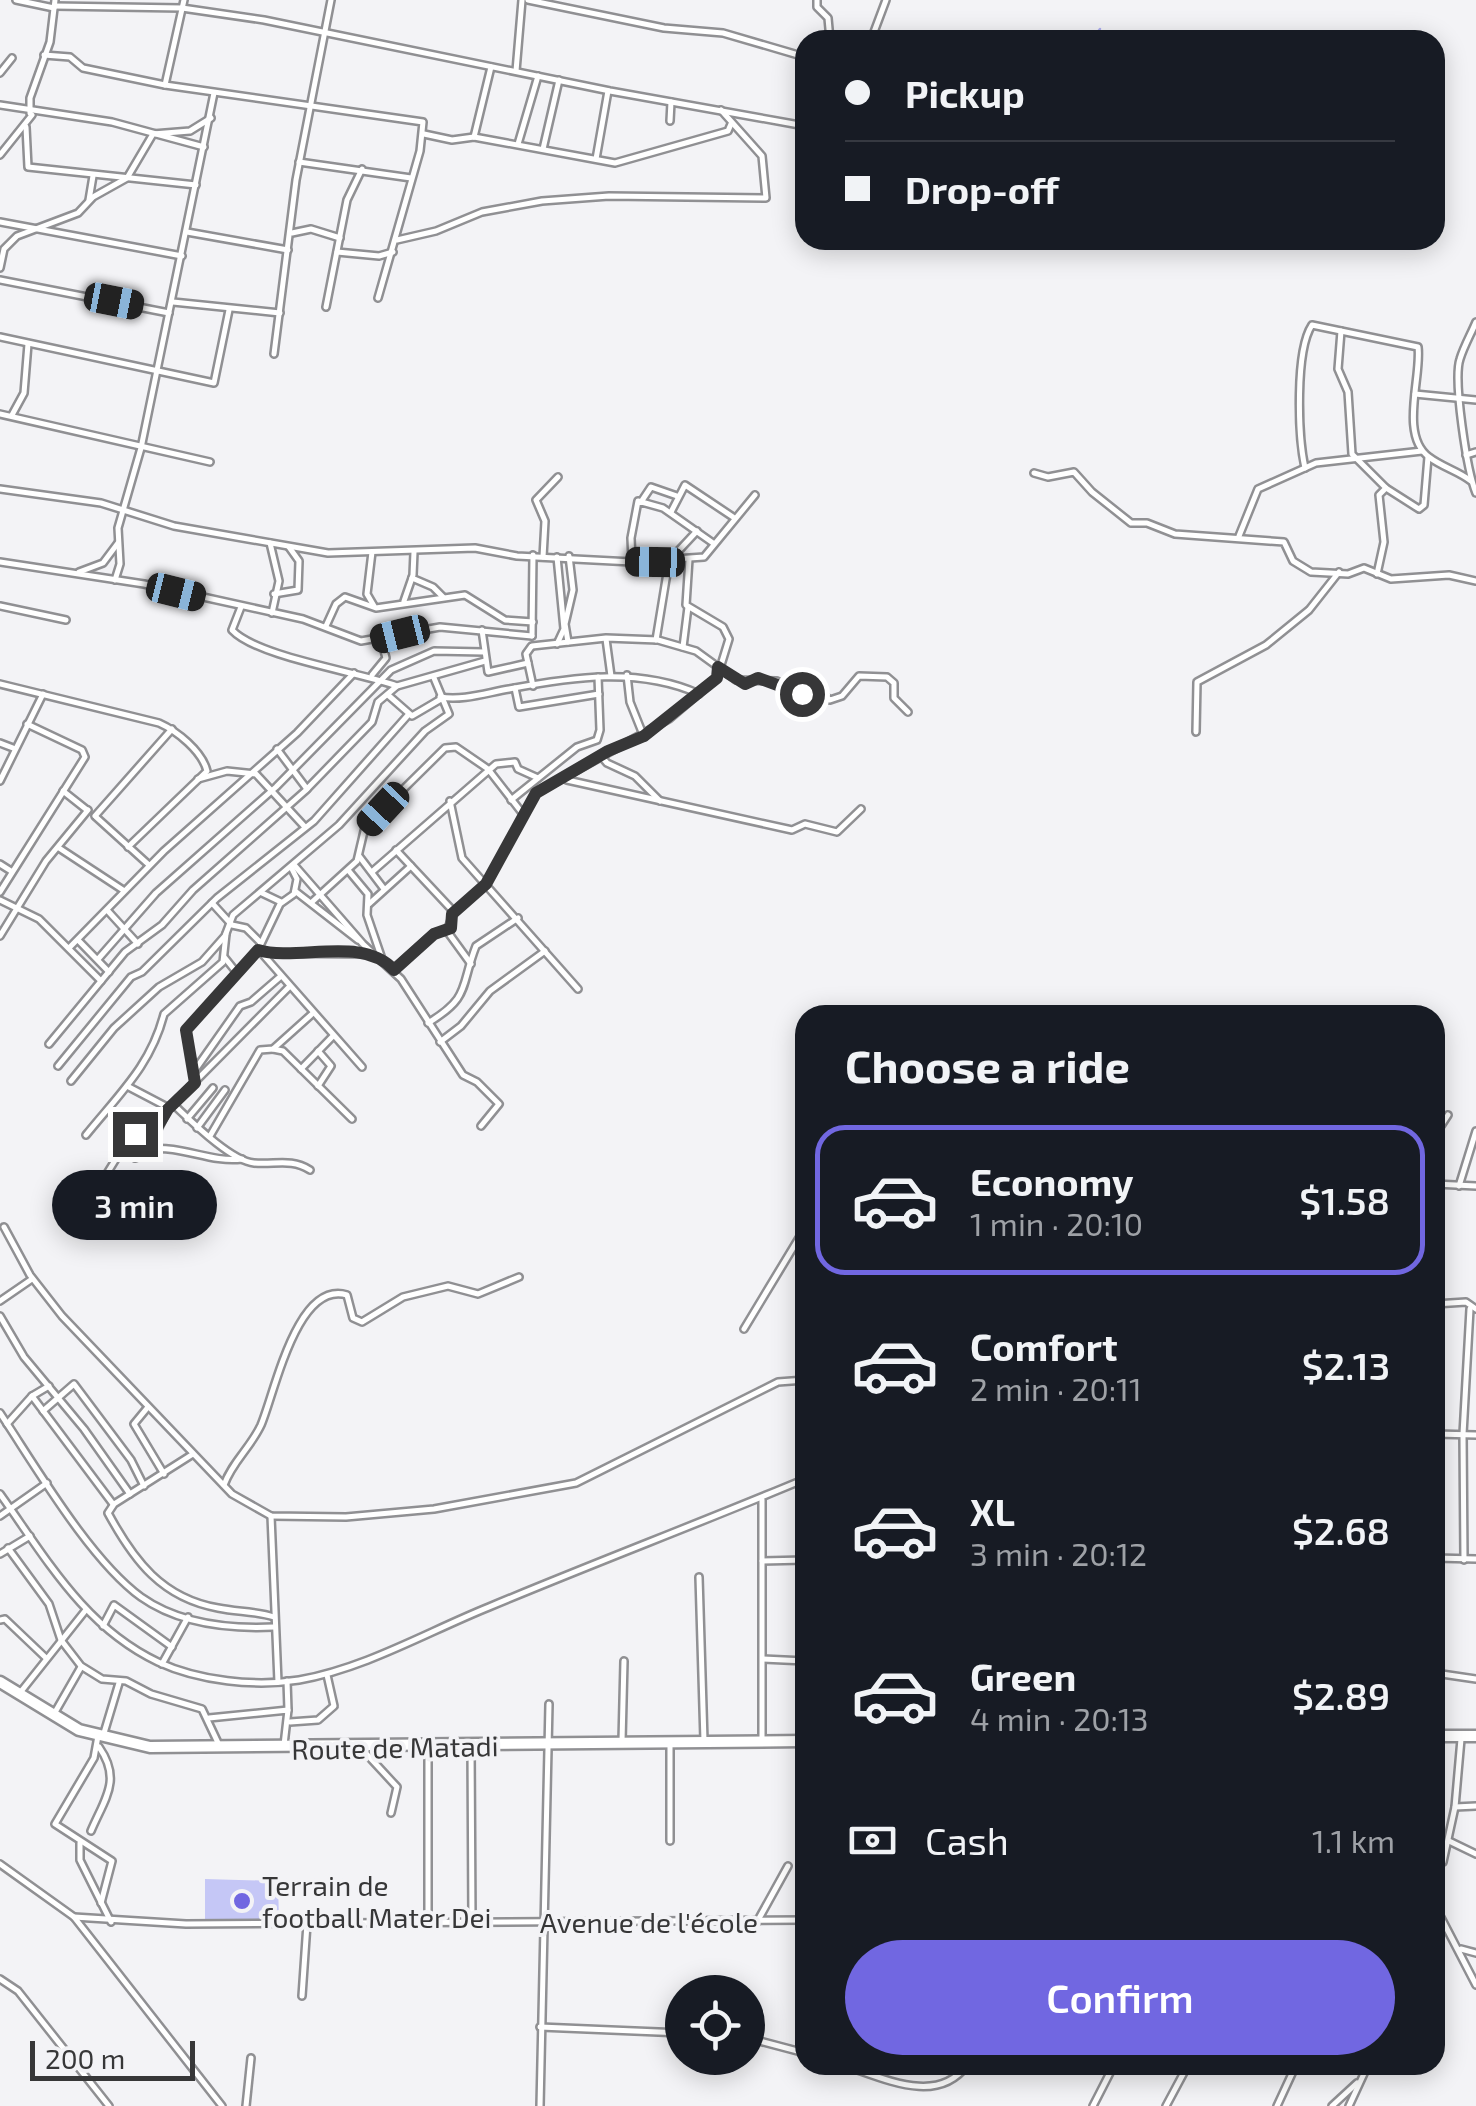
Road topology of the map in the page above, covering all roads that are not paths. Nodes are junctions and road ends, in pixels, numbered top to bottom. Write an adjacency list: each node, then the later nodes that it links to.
1 (18, 0): 7 (street)
2 (184, 0): 8 (street)
3 (331, 0): 11 (street)
4 (525, 0): 12 (street); 16 (street)
5 (817, 0): 9 (street)
6 (886, 0): 10 (street)
7 (55, 4): 8 (street); 13 (street)
8 (182, 8): 11 (street); 20 (street)
9 (829, 30)
10 (875, 30)
11 (324, 34): 15 (street); 25 (street)
12 (795, 54)
13 (44, 55): 20 (street); 27 (street)
14 (12, 58): 17 (street)
15 (491, 68): 16 (street); 35 (street)
16 (516, 71): 18 (street)
17 (0, 74)
18 (538, 76): 19 (street); 36 (street)
19 (558, 80): 21 (street); 38 (street)
20 (165, 85): 22 (street)
21 (608, 91): 23 (street); 40 (street)
22 (214, 94): 25 (street); 28 (street)
23 (671, 102): 26 (street); 29 (street)
24 (0, 105): 27 (street)
25 (310, 105): 34 (street); 41 (street)
26 (721, 110): 30 (street); 31 (street)
27 (31, 113): 32 (street); 33 (street)
28 (213, 116): 33 (street); 37 (street)
29 (670, 121)
30 (730, 124): 40 (street); 53 (street)
31 (795, 124)
32 (26, 127): 39 (street); 43 (street)
33 (153, 134): 37 (street); 44 (street)
34 (424, 134): 35 (street); 45 (street)
35 (474, 137): 36 (street)
36 (518, 144): 38 (street)
37 (204, 148): 46 (street)
38 (543, 149): 40 (street)
39 (0, 154)
40 (596, 160)
41 (299, 162): 42 (street); 51 (street)
42 (362, 169): 45 (street); 52 (street)
43 (93, 176): 44 (street); 47 (street)
44 (127, 178): 46 (street); 47 (street)
45 (412, 178): 53 (street)
46 (196, 185): 50 (street)
47 (88, 203): 49 (street)
48 (0, 222): 49 (street)
49 (45, 228): 57 (street); 58 (street)
50 (187, 232): 54 (street); 57 (street)
51 (292, 233): 52 (street); 54 (street)
52 (340, 238): 55 (street)
53 (396, 240): 56 (street)
54 (288, 250): 65 (street)
55 (337, 252): 56 (street); 62 (street)
56 (393, 252): 60 (street)
57 (182, 256): 61 (street)
58 (0, 268)
59 (0, 280): 64 (street)
60 (378, 298)
61 (173, 302): 63 (street); 64 (street)
62 (326, 307)
63 (228, 310): 65 (street); 71 (street)
64 (170, 314): 71 (street)
65 (280, 314): 70 (street)
66 (1476, 322): 73 (street)
67 (1341, 331): 72 (street); 82 (street); 84 (street)
68 (0, 337): 69 (street)
69 (28, 344): 71 (street); 76 (street)
70 (274, 354)
71 (156, 371): 77 (street)
72 (1416, 394): 73 (street); 78 (street)
73 (1462, 399): 74 (street); 80 (street)
74 (1476, 400)
75 (0, 414): 76 (street)
76 (12, 416): 77 (street)
77 (140, 448): 83 (street); 95 (street)
78 (1422, 451): 81 (street); 82 (street)
79 (1476, 452): 80 (street)
80 (1466, 455): 87 (street)
81 (1428, 457): 87 (street); 88 (street)
82 (1355, 460): 84 (street); 88 (street)
83 (210, 462)
84 (1305, 468): 98 (street)
85 (1034, 473): 98 (street)
86 (558, 477): 107 (street)
87 (1471, 481): 90 (street)
88 (1386, 488): 115 (street)
89 (0, 490): 95 (street)
90 (1476, 493)
91 (755, 495): 96 (street)
92 (678, 496): 93 (street); 94 (street); 96 (street)
93 (641, 502): 94 (street); 111 (street)
94 (671, 512): 97 (street)
95 (124, 513): 99 (street); 101 (street)
96 (733, 517): 100 (street)
97 (698, 531): 100 (street); 112 (street)
98 (1239, 536): 113 (street)
99 (270, 542): 102 (street); 119 (street)
100 (713, 542): 109 (street)
101 (118, 543): 114 (street); 117 (street)
102 (288, 546): 103 (street); 119 (street)
103 (372, 552): 104 (street); 124 (street)
104 (414, 552): 105 (street); 116 (street)
105 (533, 555): 107 (street); 128 (street)
106 (569, 556): 108 (street); 111 (street); 135 (street)
107 (543, 557): 108 (street)
108 (557, 557): 136 (street)
109 (689, 559): 112 (street); 125 (street)
110 (0, 562): 114 (street)
111 (632, 562): 112 (street)
112 (670, 562): 134 (street)
113 (1340, 572): 115 (street); 163 (street)
114 (74, 574): 117 (street)
115 (1377, 574): 118 (street)
116 (412, 578): 120 (street); 121 (street)
117 (115, 580): 123 (street)
118 (1476, 582)
119 (274, 594): 126 (street)
120 (446, 598): 121 (street); 128 (street)
121 (404, 601): 124 (street)
122 (0, 606): 127 (street)
123 (242, 606): 126 (street); 143 (street)
124 (375, 607): 129 (street)
125 (688, 607): 138 (street); 142 (street)
126 (272, 612): 129 (street)
127 (66, 620)
128 (532, 622): 131 (street)
129 (326, 626): 133 (street)
130 (482, 630): 131 (street); 133 (street); 139 (street)
131 (532, 636): 137 (street)
132 (606, 638): 134 (street); 135 (street); 146 (street)
133 (381, 639): 145 (street)
134 (656, 640): 138 (street)
135 (568, 642): 136 (street)
136 (557, 644): 137 (street)
137 (532, 646): 141 (street)
138 (683, 647): 142 (street)
139 (484, 652): 140 (street); 149 (street)
140 (485, 661): 141 (street); 147 (street)
141 (528, 663): 152 (street)
142 (718, 667): 156 (street); 159 (street)
143 (354, 674): 145 (street); 167 (street)
144 (627, 675): 146 (street); 156 (street); 164 (street)
145 (371, 676): 149 (street)
146 (611, 676): 148 (street)
147 (434, 677): 151 (street); 158 (street)
148 (598, 678): 152 (street); 155 (street)
149 (382, 680): 151 (street); 169 (street)
150 (0, 684): 154 (street)
151 (398, 686): 157 (street)
152 (533, 686): 153 (street)
153 (515, 688): 155 (street); 158 (street)
154 (42, 694): 161 (street); 162 (street)
155 (598, 694): 172 (street)
156 (699, 694): 164 (street)
157 (388, 695): 160 (street); 176 (street)
158 (440, 698): 160 (street); 195 (street)
159 (908, 712)
160 (408, 714): 187 (street)
161 (27, 724): 166 (street); 178 (street)
162 (172, 728): 173 (street); 186 (street)
163 (1196, 732)
164 (644, 736): 168 (street)
165 (0, 743): 166 (street)
166 (14, 748): 175 (street)
167 (277, 749): 169 (street); 171 (street)
168 (601, 756): 174 (street); 181 (street)
169 (294, 768): 176 (street); 177 (street)
170 (488, 769): 172 (street); 179 (street); 180 (street); 191 (street)
171 (251, 772): 173 (street); 177 (street); 193 (street)
172 (538, 778): 179 (street)
173 (198, 779): 188 (street)
174 (564, 780): 181 (street); 185 (street)
175 (0, 781)
176 (307, 789): 182 (street)
177 (270, 790): 182 (street); 216 (street)
178 (63, 791): 183 (street); 197 (street)
179 (511, 800): 185 (street)
180 (450, 801): 190 (street); 199 (street)
181 (662, 803): 184 (street)
182 (285, 807): 187 (street); 222 (street)
183 (88, 810): 186 (street); 189 (street)
184 (862, 810)
185 (524, 814): 199 (street)
186 (95, 816): 188 (street)
187 (304, 826): 209 (street)
188 (128, 847): 193 (street)
189 (58, 848): 201 (street); 211 (street)
190 (396, 850): 194 (street); 198 (street)
191 (359, 856): 196 (street); 198 (street)
192 (0, 864): 197 (street)
193 (149, 865): 201 (street)
194 (411, 866): 200 (street); 213 (street)
195 (293, 868): 202 (street); 204 (street); 205 (street)
196 (348, 870): 205 (street); 210 (street)
197 (11, 871): 203 (street)
198 (373, 871): 200 (street)
199 (486, 884): 213 (street); 214 (street)
200 (384, 889): 210 (street)
201 (123, 890): 212 (street)
202 (296, 891): 207 (street); 208 (street)
203 (0, 892)
204 (262, 892): 207 (street); 215 (street)
205 (320, 896): 208 (street); 221 (street)
206 (0, 900): 211 (street)
207 (281, 902): 224 (street)
208 (312, 902): 221 (street)
209 (212, 903): 215 (street); 244 (street)
210 (366, 906): 226 (street)
211 (16, 910): 219 (street); 223 (street)
212 (107, 910): 216 (street); 220 (street)
213 (454, 912): 217 (street)
214 (518, 917): 225 (street); 229 (street)
215 (230, 924): 218 (street); 224 (street)
216 (124, 925): 222 (street); 227 (street)
217 (447, 930): 229 (street); 230 (street)
218 (226, 934): 228 (street); 248 (street)
219 (0, 936)
220 (78, 940): 223 (street); 227 (street)
221 (360, 942): 226 (street)
222 (138, 944): 231 (street)
223 (69, 948): 234 (street)
224 (260, 948): 226 (street); 232 (street); 233 (street)
225 (545, 951): 236 (street); 240 (street)
226 (380, 957): 230 (street)
227 (99, 958): 231 (street)
228 (225, 958): 232 (street); 250 (street)
229 (471, 964): 238 (street)
230 (394, 970): 238 (street)
231 (109, 972): 234 (street)
232 (238, 973): 247 (street)
233 (281, 976): 235 (street); 247 (street)
234 (101, 981): 241 (street)
235 (289, 987): 237 (street); 249 (street)
236 (578, 988)
237 (312, 1014): 239 (street); 242 (street)
238 (428, 1023): 240 (street)
239 (333, 1036): 243 (street); 245 (street)
240 (440, 1042): 259 (street)
241 (48, 1044)
242 (273, 1048): 246 (street); 263 (street)
243 (318, 1052): 246 (street); 251 (street)
244 (58, 1066)
245 (362, 1067)
246 (300, 1068): 251 (street)
247 (195, 1070): 249 (street)
248 (71, 1081)
249 (195, 1083): 254 (street)
250 (126, 1086): 254 (street); 262 (street)
251 (318, 1086): 257 (street)
252 (213, 1088): 256 (street)
253 (225, 1090): 260 (street)
254 (171, 1106): 256 (street); 264 (street)
255 (1448, 1115): 258 (street)
256 (187, 1119): 260 (street)
257 (352, 1119)
258 (1445, 1120)
259 (481, 1126)
260 (198, 1128): 263 (street)
261 (1476, 1131): 270 (street)
262 (86, 1135)
263 (210, 1136): 266 (street)
264 (149, 1145): 265 (street); 265 (street); 266 (street)
265 (121, 1151): 268 (street)
266 (242, 1159): 267 (street)
267 (310, 1170)
268 (102, 1180)
269 (1445, 1185): 270 (street)
270 (1458, 1186): 271 (street)
271 (1476, 1186)
272 (4, 1226): 275 (street)
273 (795, 1245): 280 (street)
274 (519, 1277): 295 (street)
275 (32, 1279): 276 (street); 285 (street)
276 (0, 1301)
277 (1445, 1303): 278 (street)
278 (1473, 1309): 290 (street)
279 (0, 1316): 282 (street)
280 (744, 1329)
281 (795, 1381): 304 (street)
282 (49, 1386): 283 (street); 284 (street)
283 (32, 1396): 286 (street); 288 (street)
284 (58, 1396): 286 (street); 297 (street); 299 (street)
285 (148, 1407): 292 (street); 293 (street)
286 (43, 1411): 301 (street)
287 (0, 1414): 288 (street)
288 (7, 1424): 294 (street)
289 (1445, 1434): 290 (street)
290 (1463, 1434): 291 (street); 310 (street)
291 (1476, 1435)
292 (193, 1454): 293 (street); 295 (street)
293 (164, 1474): 297 (street)
294 (48, 1483): 302 (street); 315 (street)
295 (224, 1484): 304 (street)
296 (795, 1485): 300 (street)
297 (144, 1486): 299 (street)
298 (0, 1494): 302 (street)
299 (130, 1494): 301 (street)
300 (762, 1500): 312 (street); 329 (street)
301 (113, 1504): 316 (street)
302 (11, 1510): 303 (street); 305 (street)
303 (0, 1516)
304 (271, 1516): 316 (street)
305 (30, 1536): 306 (street); 314 (street)
306 (8, 1548): 307 (street); 320 (street)
307 (0, 1554)
308 (1445, 1559): 310 (street)
309 (795, 1560): 312 (street)
310 (1464, 1560): 311 (street)
311 (1476, 1560)
312 (762, 1562): 323 (street)
313 (699, 1578): 350 (street)
314 (85, 1612): 318 (street); 320 (street)
315 (188, 1617): 319 (street); 321 (street)
316 (274, 1617): 319 (street)
317 (0, 1620): 322 (street)
318 (103, 1626): 321 (street); 326 (street)
319 (274, 1627): 333 (street)
320 (60, 1638): 322 (street); 327 (street)
321 (172, 1646): 326 (street)
322 (46, 1658): 335 (street)
323 (762, 1659): 325 (street); 346 (street)
324 (624, 1661): 348 (street)
325 (795, 1661)
326 (162, 1664): 333 (street)
327 (82, 1666): 334 (street); 338 (street)
328 (1445, 1673): 330 (street)
329 (327, 1674): 331 (street); 340 (street)
330 (1476, 1678)
331 (287, 1681): 333 (street); 337 (street)
332 (0, 1682): 335 (highway, Route de Matadi)
333 (278, 1682)
334 (118, 1684): 339 (street); 344 (street)
335 (17, 1696): 338 (highway, Route de Matadi)
336 (549, 1704): 347 (street)
337 (288, 1710): 339 (street); 340 (street)
338 (52, 1716): 344 (highway, Route de Matadi)
339 (209, 1718): 353 (street)
340 (290, 1722): 354 (street)
341 (1445, 1736): 342 (highway)
342 (1460, 1736): 343 (highway); 357 (street)
343 (1476, 1736)
344 (100, 1740): 353 (highway, Route de Matadi); 359 (street); 361 (street)
345 (795, 1741): 346 (highway, Route de Matadi)
346 (762, 1742): 350 (highway, Route de Matadi)
347 (545, 1744): 348 (highway, Route de Matadi); 352 (highway, Route de Matadi); 374 (street)
348 (622, 1744): 349 (highway, Route de Matadi)
349 (670, 1744): 350 (highway, Route de Matadi); 362 (street)
350 (704, 1744)
351 (428, 1746): 352 (highway, Route de Matadi); 355 (highway, Route de Matadi); 376 (street)
352 (471, 1746): 371 (street)
353 (220, 1748): 354 (highway, Route de Matadi)
354 (283, 1748): 355 (highway, Route de Matadi)
355 (361, 1748): 358 (street)
356 (1476, 1806): 357 (street)
357 (1455, 1807): 360 (street)
358 (391, 1813)
359 (90, 1831)
360 (1449, 1841): 363 (street); 364 (street)
361 (80, 1842): 367 (street); 367 (street)
362 (670, 1842)
363 (1476, 1854)
364 (1445, 1855)
365 (0, 1864): 368 (street)
366 (788, 1866): 372 (street)
367 (101, 1903): 370 (street)
368 (74, 1918): 370 (street, Avenue de l'école); 395 (street)
369 (795, 1920): 372 (street, Avenue de l'école)
370 (111, 1922): 375 (street, Avenue de l'école)
371 (472, 1922): 374 (street, Avenue de l'école); 376 (street, Avenue de l'école)
372 (757, 1922): 374 (street, Avenue de l'école)
373 (1445, 1922): 377 (street)
374 (541, 1923): 382 (street)
375 (307, 1924): 376 (street, Avenue de l'école); 381 (street)
376 (428, 1924)
377 (1461, 1948): 378 (street); 380 (street)
378 (1476, 1953)
379 (0, 1979): 394 (street)
380 (1476, 1986)
381 (302, 1996)
382 (540, 2027): 383 (street); 397 (street)
383 (665, 2032)
384 (765, 2042): 385 (street)
385 (795, 2050)
386 (251, 2058): 396 (street)
387 (874, 2075): 388 (street)
388 (958, 2075)
389 (1109, 2075): 398 (street)
390 (1183, 2075): 399 (street)
391 (1291, 2075): 400 (street)
392 (1363, 2075): 393 (street)
393 (1360, 2082): 401 (street); 402 (street)
394 (109, 2106)
395 (222, 2106)
396 (246, 2106)
397 (540, 2106)
398 (1093, 2106)
399 (1166, 2106)
400 (1277, 2106)
401 (1332, 2106)
402 (1349, 2106)

